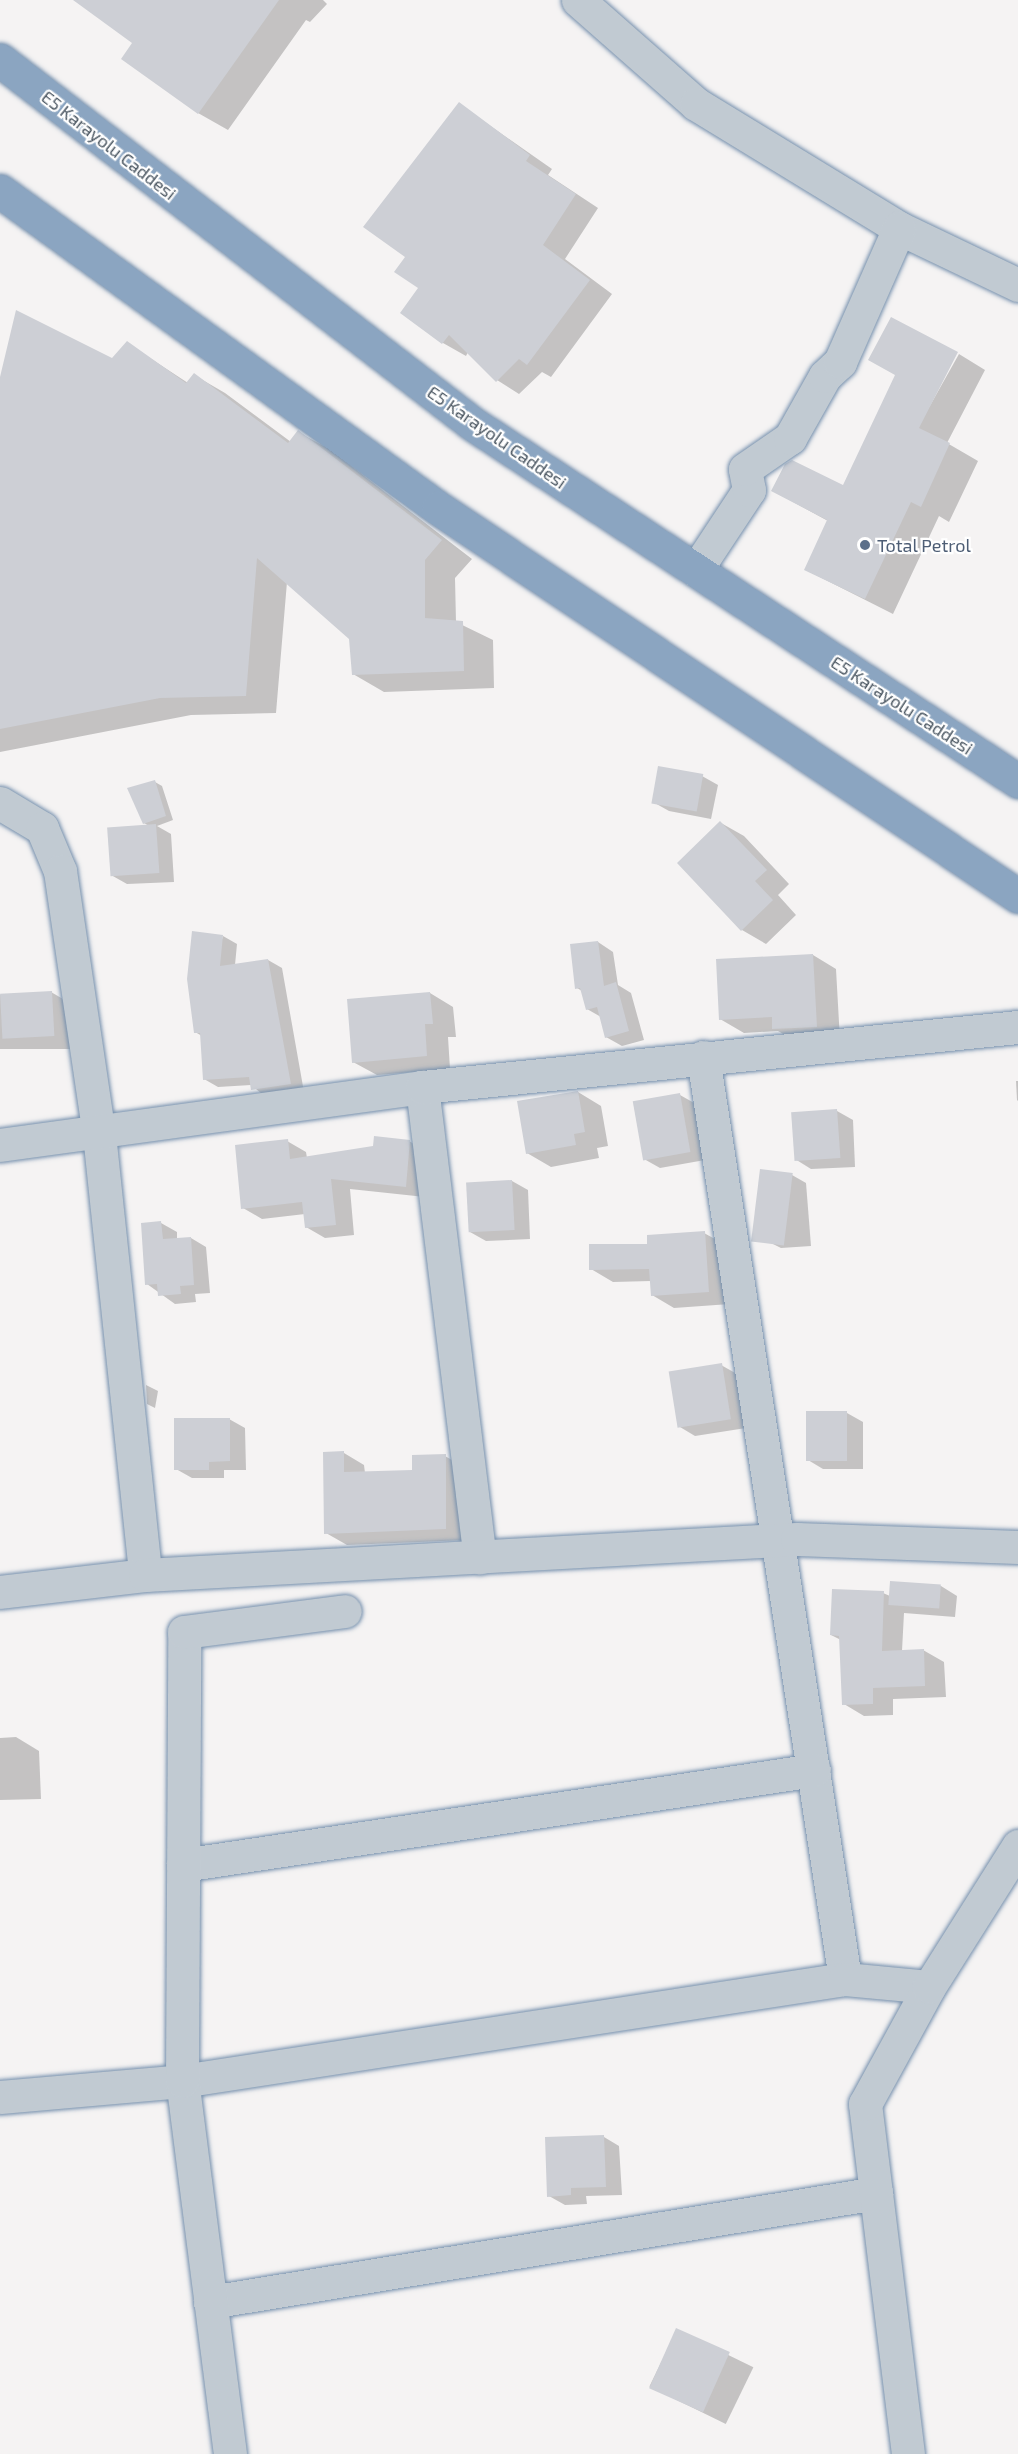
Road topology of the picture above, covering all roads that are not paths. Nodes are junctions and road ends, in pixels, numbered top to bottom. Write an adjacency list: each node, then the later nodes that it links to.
1 (578, 0): 4 (street)
2 (0, 60): 6 (highway, E5 Karayolu Caddesi)
3 (0, 191): 9 (highway)
4 (899, 228): 5 (street); 6 (street)
5 (1018, 285)
6 (696, 570): 7 (highway, E5 Karayolu Caddesi)
7 (1018, 781)
8 (0, 803): 13 (street)
9 (1018, 896)
10 (1018, 1027): 11 (street)
11 (704, 1057): 12 (street); 15 (street)
12 (422, 1087): 13 (street); 17 (street)
13 (99, 1134): 14 (street); 18 (street)
14 (0, 1145)
15 (776, 1540): 16 (street); 17 (street); 21 (street)
16 (1018, 1547)
17 (480, 1557): 18 (street)
18 (145, 1575): 19 (street)
19 (0, 1592)
20 (345, 1611): 23 (street)
21 (814, 1770): 23 (street); 24 (street)
22 (1018, 1846): 25 (street)
23 (183, 1865): 26 (street)
24 (845, 1979): 25 (street); 26 (street)
25 (929, 1987): 28 (street)
26 (182, 2081): 27 (street); 29 (street)
27 (0, 2097)
28 (876, 2193): 29 (street); 31 (street)
29 (210, 2302): 30 (street)
30 (230, 2454)
31 (908, 2454)

